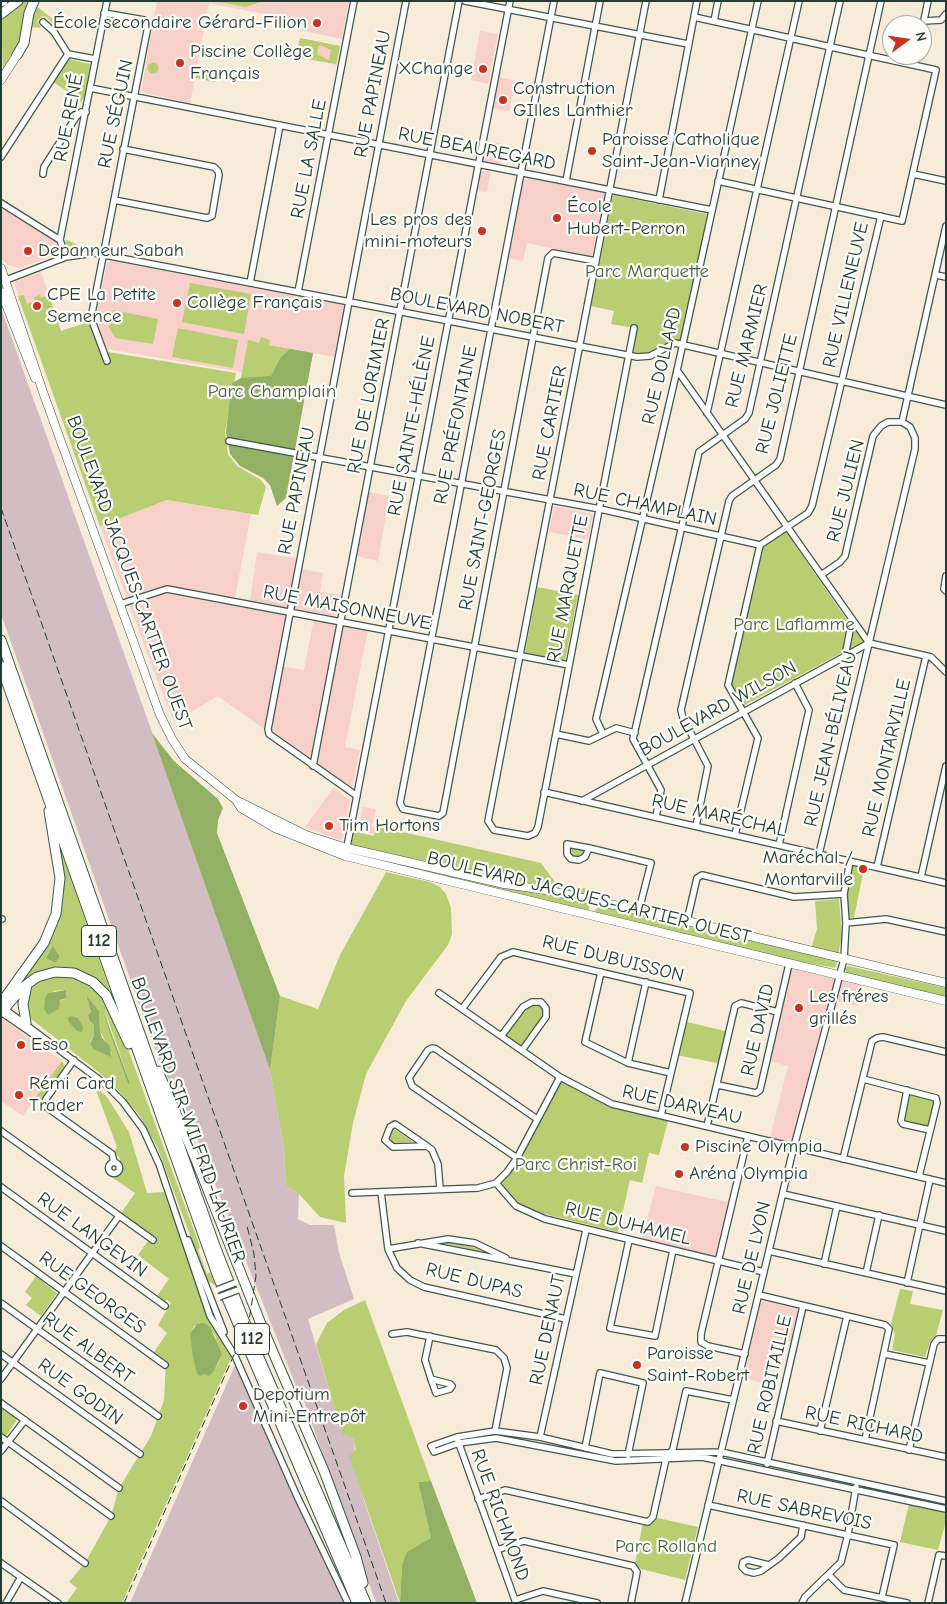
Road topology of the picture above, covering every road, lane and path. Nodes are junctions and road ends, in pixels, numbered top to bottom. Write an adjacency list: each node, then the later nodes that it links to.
1 (18, 1): 21 (highway)
2 (34, 1): 36 (highway)
3 (107, 1): 20 (street, RUE RENÉ)
4 (354, 1): 46 (street, RUE LA SALLE)
5 (406, 1): 47 (street, RUE PAPINEAU)
6 (460, 1): 49 (street, RUE DE LORIMIER)
7 (465, 1): 19 (street)
8 (510, 1): 19 (street, RUE SAINTE-HÉLÈNE)
9 (554, 1): 25 (street, RUE PRÉFONTAINE)
10 (600, 1): 29 (street)
11 (646, 1): 31 (street, RUE CARTIER)
12 (697, 1): 24 (street)
13 (718, 1): 26 (street)
14 (758, 1): 30 (street, RUE DOLLARD)
15 (799, 1): 32 (street)
16 (840, 1): 34 (street, RUE MARMIER)
17 (881, 1): 37 (street, RUE JOLIETTE)
18 (928, 1): 23 (street)
19 (508, 10): 25 (street); 51 (street, RUE SAINTE-HÉLÈNE)
20 (104, 13): 39 (street, RUE RENÉ); 43 (street, RUE SÉGUIN)
21 (1, 14)
22 (946, 14): 27 (street)
23 (925, 15)
24 (694, 17): 26 (street); 33 (street)
25 (550, 18): 29 (street); 52 (street, RUE PRÉFONTAINE)
26 (714, 21): 30 (street)
27 (932, 21)
28 (43, 22): 35 (street)
29 (595, 27): 31 (street); 55 (street)
30 (751, 30): 32 (street); 56 (street, RUE DOLLARD)
31 (640, 35): 33 (street); 59 (street, RUE CARTIER)
32 (791, 38): 34 (street); 58 (street)
33 (688, 44): 62 (street)
34 (830, 47): 37 (street); 60 (street, RUE MARMIER)
35 (68, 54): 39 (street); 50 (street)
36 (17, 55): 41 (main road)
37 (869, 55): 38 (street); 64 (street, RUE JOLIETTE)
38 (882, 58)
39 (95, 59): 42 (street, RUE RENÉ)
40 (914, 65): 54 (street)
41 (1, 80)
42 (90, 88): 43 (street, RUE BEAUREGARD); 44 (street, RUE RENÉ)
43 (134, 96): 45 (street, RUE BEAUREGARD); 48 (street, RUE SÉGUIN)
44 (86, 112): 53 (street); 68 (street, RUE RENÉ)
45 (280, 125): 46 (street, RUE BEAUREGARD); 76 (street)
46 (329, 135): 47 (street, RUE BEAUREGARD); 78 (street, RUE LA SALLE)
47 (379, 146): 49 (street, RUE BEAUREGARD); 79 (street, RUE PAPINEAU)
48 (124, 149): 61 (street, RUE SÉGUIN); 61 (street)
49 (430, 155): 51 (street, RUE BEAUREGARD); 80 (street, RUE DE LORIMIER)
50 (1, 157)
51 (478, 164): 52 (street, RUE BEAUREGARD); 81 (street, RUE SAINTE-HÉLÈNE)
52 (521, 173): 55 (street, RUE BEAUREGARD); 83 (street, RUE PRÉFONTAINE)
53 (43, 174)
54 (913, 174): 57 (street); 66 (street)
55 (566, 181): 59 (street, RUE BEAUREGARD)
56 (718, 181): 58 (street); 65 (street, RUE DOLLARD)
57 (946, 181)
58 (758, 189): 60 (street); 87 (street)
59 (610, 190): 62 (street, RUE BEAUREGARD); 71 (street, RUE CARTIER)
60 (797, 198): 64 (street); 90 (street, RUE MARMIER)
61 (114, 200): 69 (street, RUE SÉGUIN)
62 (658, 200): 65 (street, RUE BEAUREGARD)
63 (1, 202): 68 (street)
64 (836, 206): 66 (street); 92 (street, RUE JOLIETTE)
65 (712, 210): 85 (street, RUE DOLLARD)
66 (880, 216): 93 (street, RUE VILLENEUVE)
67 (946, 228): 73 (street)
68 (60, 240): 70 (street)
69 (103, 254): 70 (street, BOULEVARD NOBERT); 76 (street, BOULEVARD NOBERT); 89 (street)
70 (66, 257): 75 (street, BOULEVARD NOBERT)
71 (596, 261): 84 (street, RUE SAINT-GEORGES); 86 (street, RUE CARTIER)
72 (1, 268): 75 (main road, BOULEVARD JACQUES-CARTIER OUEST)
73 (936, 275): 74 (street); 95 (street)
74 (946, 277)
75 (3, 281): 94 (main road, BOULEVARD JACQUES-CARTIER OUEST)
76 (250, 283): 78 (street, BOULEVARD NOBERT)
77 (1, 292): 94 (main road, BOULEVARD JACQUES-CARTIER OUEST)
78 (298, 292): 79 (street, BOULEVARD NOBERT)
79 (350, 302): 80 (street, BOULEVARD NOBERT); 101 (street, RUE PAPINEAU)
80 (400, 312): 81 (street, BOULEVARD NOBERT); 102 (street, RUE DE LORIMIER)
81 (448, 321): 83 (street, BOULEVARD NOBERT); 103 (street, RUE SAINTE-HÉLÈNE)
82 (634, 328): 88 (street, RUE MARQUETTE)
83 (490, 329): 84 (street, BOULEVARD NOBERT); 105 (street, RUE PRÉFONTAINE)
84 (534, 338): 86 (street, BOULEVARD NOBERT); 106 (street, RUE SAINT-GEORGES)
85 (683, 345): 87 (street, BOULEVARD NOBERT); 88 (street, BOULEVARD NOBERT); 91 (street, RUE DOLLARD)
86 (580, 346): 88 (street, BOULEVARD NOBERT); 107 (street, RUE CARTIER)
87 (722, 354): 90 (street, BOULEVARD NOBERT); 97 (street)
88 (628, 356): 108 (street, RUE MARQUETTE)
89 (107, 361)
90 (760, 363): 92 (street, BOULEVARD NOBERT); 99 (street, RUE MARMIER)
91 (677, 370): 97 (street); 109 (street, RUE DOLLARD)
92 (800, 372): 93 (street, BOULEVARD NOBERT); 104 (street, RUE JOLIETTE)
93 (841, 381): 95 (street, BOULEVARD NOBERT); 110 (street, RUE VILLENEUVE)
94 (43, 392): 117 (main road, BOULEVARD JACQUES-CARTIER OUEST)
95 (908, 396): 96 (street, BOULEVARD NOBERT); 98 (street)
96 (946, 404)
97 (707, 413): 99 (street)
98 (902, 422): 114 (street, RUE JULIEN); 124 (street, RUE JEAN-BÉLIVEAU)
99 (722, 435): 104 (street); 111 (street, RUE MARMIER)
100 (229, 441): 101 (street, RUE CHAMPLAIN)
101 (319, 457): 102 (street, RUE CHAMPLAIN); 118 (street, RUE PAPINEAU)
102 (370, 466): 103 (street, RUE CHAMPLAIN); 120 (street, RUE DE LORIMIER)
103 (418, 476): 105 (street, RUE CHAMPLAIN); 121 (street, RUE SAINTE-HÉLÈNE)
104 (755, 481): 110 (street); 112 (street, RUE JOLIETTE)
105 (460, 484): 106 (street, RUE CHAMPLAIN); 122 (street, RUE PRÉFONTAINE)
106 (504, 491): 107 (street, RUE CHAMPLAIN); 125 (street, RUE SAINT-GEORGES)
107 (550, 499): 108 (street, RUE CHAMPLAIN); 126 (street, RUE CARTIER)
108 (600, 509): 109 (street, RUE CHAMPLAIN); 129 (street, RUE MARQUETTE)
109 (643, 518): 111 (street, RUE CHAMPLAIN); 136 (street, RUE DOLLARD)
110 (788, 527): 113 (street, RUE VILLENEUVE); 114 (street)
111 (682, 528): 112 (street, RUE CHAMPLAIN); 134 (street, RUE MARMIER)
112 (721, 536): 113 (street, RUE CHAMPLAIN); 137 (street, RUE JOLIETTE)
113 (760, 545): 133 (street)
114 (821, 575): 119 (street)
115 (946, 576): 116 (street)
116 (946, 591)
117 (120, 604): 118 (street, RUE MAISONNEUVE); 152 (main road, BOULEVARD JACQUES-CARTIER OUEST)
118 (290, 612): 120 (street, RUE MAISONNEUVE); 139 (street, RUE PAPINEAU)
119 (852, 620): 124 (street); 127 (street)
120 (340, 622): 121 (street, RUE MAISONNEUVE); 139 (street, RUE DE LORIMIER)
121 (387, 631): 122 (street, RUE MAISONNEUVE); 143 (street, RUE SAINTE-HÉLÈNE)
122 (431, 639): 125 (street, RUE MAISONNEUVE); 145 (street, RUE PRÉFONTAINE)
123 (1, 640): 176 (highway, BOULEVARD SIR-WILFRID-LAURIER / 112)
124 (869, 643): 127 (street, BOULEVARD WILSON); 128 (street); 153 (street, RUE JEAN-BÉLIVEAU)
125 (474, 647): 126 (street, RUE MAISONNEUVE); 145 (street, RUE SAINT-GEORGES)
126 (521, 656): 129 (street, RUE MAISONNEUVE); 148 (street, RUE CARTIER)
127 (845, 656): 132 (street, BOULEVARD WILSON)
128 (926, 656): 131 (street); 155 (street, RUE MONTARVILLE)
129 (569, 665): 135 (street, RUE MARQUETTE)
130 (1, 666): 142 (highway, BOULEVARD SIR-WILFRID-LAURIER / 112)
131 (946, 672)
132 (795, 683): 133 (street, BOULEVARD WILSON); 150 (street)
133 (743, 712): 137 (street, BOULEVARD WILSON); 149 (street)
134 (635, 733): 136 (street); 138 (street)
135 (556, 734): 136 (street); 141 (street, RUE MARQUETTE)
136 (603, 734)
137 (694, 739): 138 (street, BOULEVARD WILSON); 147 (street, RUE JOLIETTE)
138 (648, 764): 144 (street, BOULEVARD WILSON); 146 (street)
139 (313, 766): 143 (street, RUE PAPINEAU)
140 (946, 766): 156 (street)
141 (544, 792): 144 (street, RUE MARÉCHAL); 148 (street, RUE MARQUETTE)
142 (46, 794): 172 (highway); 187 (highway, BOULEVARD SIR-WILFRID-LAURIER / 112)
143 (357, 796): 152 (street, RUE SAINTE-HÉLÈNE)
144 (582, 801): 146 (street, RUE MARÉCHAL)
145 (419, 812)
146 (656, 817): 147 (street, RUE MARÉCHAL)
147 (696, 826): 149 (street, RUE MARÉCHAL)
148 (512, 833)
149 (735, 835): 150 (street, RUE MARÉCHAL)
150 (779, 845): 153 (street, RUE MARÉCHAL)
151 (589, 848): 159 (street)
152 (346, 852): 159 (main road, BOULEVARD JACQUES-CARTIER OUEST); 164 (main road, BOULEVARD JACQUES-CARTIER OUEST)
153 (819, 854): 154 (street, RUE MARÉCHAL)
154 (850, 861): 155 (street, RUE MARÉCHAL); 158 (street, RUE DE LYON)
155 (877, 867): 156 (street, RUE MARÉCHAL)
156 (921, 877): 157 (street, RUE MARÉCHAL)
157 (946, 883)
158 (844, 894): 160 (street); 161 (street, RUE DE LYON)
159 (639, 910): 160 (main road, BOULEVARD JACQUES-CARTIER OUEST)
160 (687, 921): 163 (main road, BOULEVARD JACQUES-CARTIER OUEST)
161 (846, 923): 162 (street); 163 (street, RUE DE LYON)
162 (946, 932)
163 (844, 958): 166 (street, RUE DE LYON); 168 (main road, BOULEVARD JACQUES-CARTIER OUEST)
164 (789, 964): 166 (main road, BOULEVARD JACQUES-CARTIER OUEST); 174 (street, RUE DAVID)
165 (601, 972): 167 (street, RUE DUBUISSON); 173 (street, RUE DUBUISSON); 182 (street)
166 (839, 976): 171 (main road, BOULEVARD JACQUES-CARTIER OUEST); 196 (street, RUE DE LYON)
167 (646, 982): 182 (street); 183 (street, RUE DUBUISSON)
168 (946, 983)
169 (26, 985): 172 (highway); 175 (highway); 187 (highway)
170 (439, 993): 173 (street, RUE DARVEAU)
171 (946, 1001)
172 (2, 1008): 175 (street); 180 (street)
173 (462, 1009): 177 (street, RUE DARVEAU)
174 (778, 1012): 186 (street, RUE DAVID); 186 (street)
175 (26, 1023): 180 (street)
176 (137, 1025): 230 (highway); 301 (highway, BOULEVARD SIR-WILFRID-LAURIER / 112)
177 (502, 1035): 178 (street, RUE DARVEAU); 178 (street)
178 (523, 1049): 184 (street, RUE DARVEAU)
179 (946, 1052): 185 (street)
180 (64, 1053): 181 (street)
181 (74, 1060): 199 (street); 233 (street)
182 (628, 1063): 183 (street)
183 (671, 1073): 189 (street, RUE DUBUISSON)
184 (560, 1077): 189 (street, RUE DARVEAU); 190 (street)
185 (863, 1079): 188 (street); 198 (street)
186 (718, 1085): 191 (street)
187 (150, 1089): 300 (highway, BOULEVARD SIR-WILFRID-LAURIER / 112)
188 (907, 1090): 192 (street); 192 (street)
189 (661, 1115): 191 (street, RUE DARVEAU)
190 (537, 1119): 197 (street); 197 (street)
191 (708, 1126): 194 (street, RUE DARVEAU)
192 (930, 1130): 200 (street)
193 (1, 1131): 211 (street)
194 (748, 1136): 196 (street, RUE DARVEAU); 224 (street)
195 (427, 1146): 195 (street); 205 (street)
196 (794, 1147): 198 (street, RUE DARVEAU); 208 (street, RUE DE LYON)
197 (517, 1158): 203 (street)
198 (843, 1159): 200 (street, RUE DARVEAU)
199 (114, 1162)
200 (919, 1176): 201 (street, RUE DARVEAU)
201 (930, 1179): 202 (street, RUE DARVEAU); 212 (street)
202 (946, 1182)
203 (496, 1183): 205 (street); 213 (street, RUE DUHAMEL)
204 (1, 1187): 222 (street, RUE LANGEVIN)
205 (440, 1189): 206 (street)
206 (381, 1192): 207 (street); 219 (street, RUE DUPAS)
207 (352, 1193)
208 (783, 1194): 209 (street); 221 (street, RUE DE LYON)
209 (837, 1206): 210 (street); 225 (street)
210 (879, 1215): 212 (street); 227 (street)
211 (119, 1216): 215 (street); 222 (street)
212 (920, 1225): 214 (street); 229 (street)
213 (586, 1230): 216 (street, RUE DUHAMEL); 228 (street, RUE DENAUT)
214 (946, 1230)
215 (154, 1240)
216 (629, 1240): 220 (street, RUE DUHAMEL); 220 (street)
217 (418, 1243): 219 (street); 223 (street); 223 (street)
218 (1, 1246): 232 (street, RUE GEORGES)
219 (388, 1249): 240 (street, RUE DUPAS)
220 (673, 1250): 224 (street, RUE DUHAMEL)
221 (770, 1251): 225 (street); 226 (street, RUE DE LYON)
222 (92, 1253): 232 (street); 237 (street, RUE LANGEVIN)
223 (508, 1259): 228 (street)
224 (719, 1261): 226 (street, RUE DUHAMEL); 246 (street)
225 (824, 1264): 227 (street)
226 (764, 1272): 234 (street, RUE DE LYON)
227 (866, 1273): 229 (street)
228 (576, 1274): 240 (street, RUE DENAUT)
229 (907, 1283): 231 (street)
230 (240, 1285): 233 (street, bridge); 235 (street, bridge); 301 (highway)
231 (946, 1291)
232 (65, 1292): 241 (street); 250 (street, RUE GEORGES)
233 (207, 1294): 235 (street)
234 (759, 1295): 238 (street); 246 (street, RUE DE LYON)
235 (209, 1301): 299 (street)
236 (1, 1303): 241 (street, RUE ALBERT)
237 (165, 1306)
238 (803, 1306): 239 (street); 257 (street, RUE ROBITAILLE)
239 (848, 1316): 247 (street); 259 (street)
240 (566, 1320): 261 (street, RUE DENAUT)
241 (37, 1329): 248 (street); 255 (street, RUE ALBERT)
242 (392, 1334): 243 (street)
243 (430, 1336): 252 (street); 258 (street)
244 (946, 1339): 249 (street)
245 (1, 1354): 248 (street, RUE GODIN)
246 (745, 1354): 253 (street, RUE DE LYON)
247 (885, 1354): 249 (street); 263 (street)
248 (13, 1362): 251 (street); 270 (street, RUE GODIN)
249 (929, 1363): 266 (street)
250 (165, 1364)
251 (1, 1379)
252 (431, 1379)
253 (733, 1400): 268 (street); 269 (street, RUE DE LYON)
254 (1, 1403): 256 (street)
255 (158, 1416)
256 (25, 1420): 264 (street); 278 (street)
257 (776, 1421): 259 (street, RUE RICHARD); 275 (street, RUE ROBITAILLE)
258 (495, 1431): 261 (street); 262 (street)
259 (820, 1431): 263 (street, RUE RICHARD)
260 (1, 1437): 264 (street)
261 (540, 1437): 265 (street)
262 (458, 1440): 273 (street); 280 (street, RUE RICHMOND)
263 (865, 1440): 266 (street, RUE RICHARD)
264 (8, 1442): 267 (street); 285 (street)
265 (585, 1448): 271 (street); 271 (street)
266 (909, 1450): 272 (street, RUE RICHARD)
267 (1, 1451)
268 (672, 1452): 269 (street); 271 (street); 273 (street)
269 (721, 1452): 274 (street, RUE DE LYON); 275 (street)
270 (140, 1454)
271 (628, 1455)
272 (946, 1458)
273 (666, 1459): 274 (street); 280 (street)
274 (719, 1460): 276 (street); 283 (street, RUE DE LYON)
275 (767, 1462): 276 (street, RUE ROBITAILLE); 277 (street)
276 (766, 1470): 279 (street)
277 (857, 1482): 279 (street); 282 (street)
278 (119, 1488)
279 (856, 1490): 284 (street); 287 (street)
280 (478, 1499): 288 (street, RUE RICHMOND)
281 (1, 1501): 290 (street)
282 (946, 1501)
283 (708, 1505): 286 (street, RUE SABREVOIS); 304 (street, RUE DE LYON)
284 (946, 1509)
285 (111, 1516)
286 (803, 1525): 287 (street, RUE SABREVOIS); 292 (street)
287 (848, 1534): 293 (street); 295 (street, RUE SABREVOIS)
288 (497, 1550): 296 (street, RUE RICHMOND); 303 (street)
289 (946, 1556): 307 (street)
290 (85, 1562)
291 (1, 1563): 294 (street)
292 (769, 1565)
293 (829, 1574): 295 (street); 305 (street)
294 (21, 1577): 297 (street); 298 (street)
295 (882, 1597): 306 (street)
296 (516, 1601): 302 (street)
297 (6, 1603)
298 (57, 1603)
299 (348, 1603)
300 (357, 1603)
301 (366, 1603)
302 (597, 1603)
303 (631, 1603)
304 (685, 1603)
305 (802, 1603)
306 (907, 1603)
307 (928, 1603)

